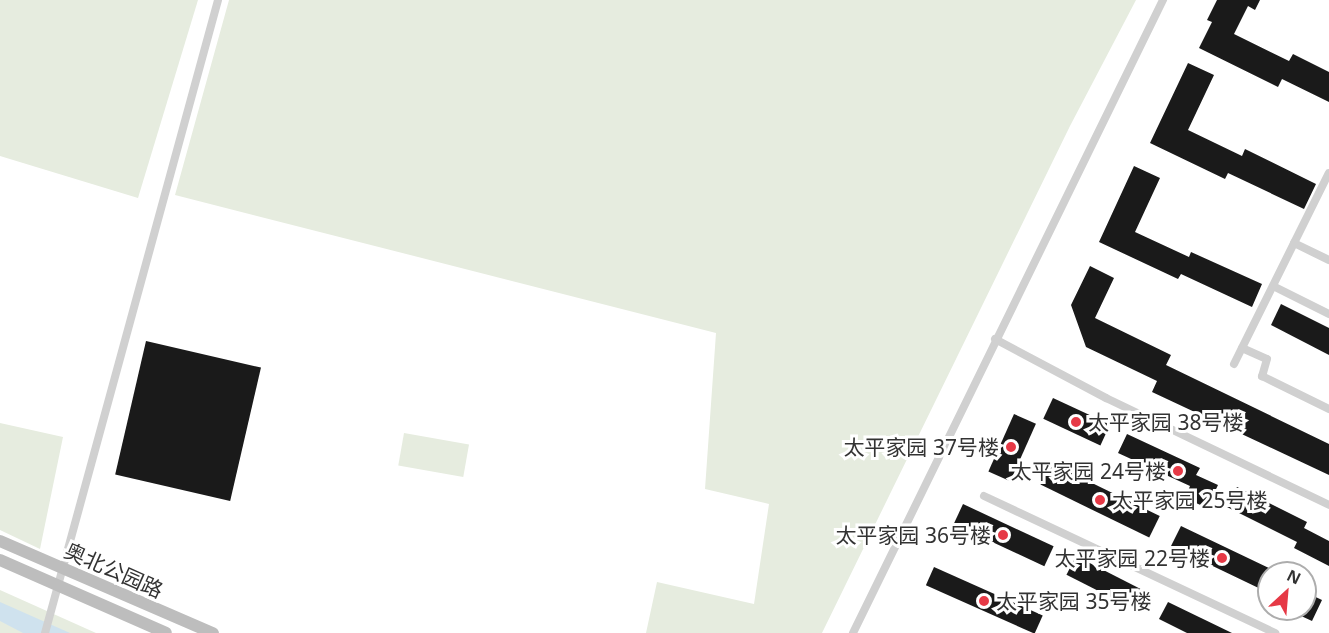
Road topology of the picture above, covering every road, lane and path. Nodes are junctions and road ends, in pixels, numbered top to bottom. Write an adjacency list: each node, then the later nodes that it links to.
1 (218, 0): 16 (street)
2 (1163, 0): 8 (street)
3 (1329, 173): 4 (street)
4 (1294, 243): 5 (street); 6 (street)
5 (1329, 260)
6 (1273, 286): 7 (street); 9 (street)
7 (1329, 314)
8 (995, 339): 13 (street); 21 (street)
9 (1242, 348): 10 (street); 11 (street)
10 (1234, 364)
11 (1329, 409)
12 (984, 496): 22 (street)
13 (1329, 505)
14 (0, 541): 16 (main road, 奥北公园路)
15 (0, 560): 17 (main road, 奥北公园路)
16 (62, 568): 17 (street); 20 (main road, 奥北公园路)
17 (58, 585): 18 (street); 19 (main road, 奥北公园路)
18 (45, 633)
19 (166, 633)
20 (213, 633)
21 (853, 633)
22 (1275, 633)

